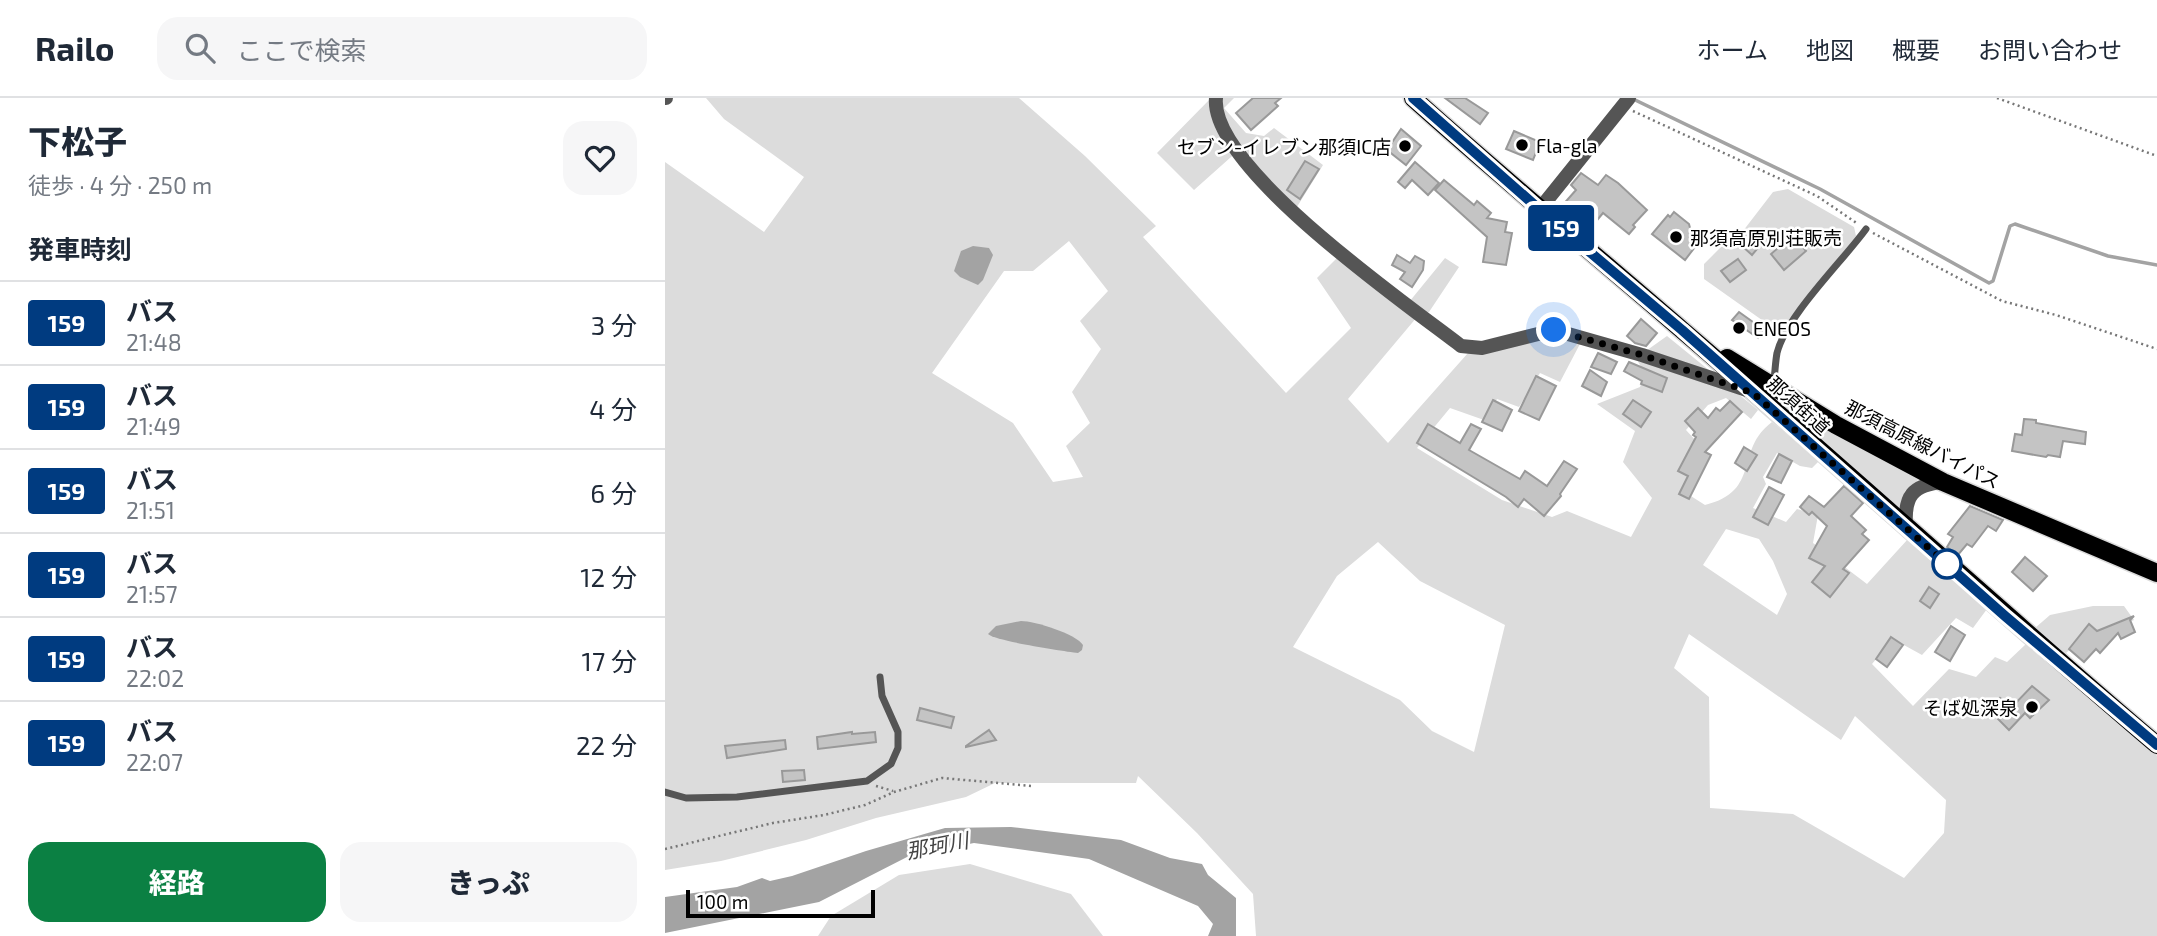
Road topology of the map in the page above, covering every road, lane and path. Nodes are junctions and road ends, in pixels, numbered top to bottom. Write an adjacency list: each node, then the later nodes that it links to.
1 (1216, 98): 11 (street)
2 (1413, 98): 6 (main road, 那須街道)
3 (1997, 98): 5 (path)
4 (1626, 102): 6 (street); 7 (path)
5 (2157, 156)
6 (1539, 209): 8 (main road, 那須街道)
7 (1866, 229): 9 (path); 10 (lane)
8 (1682, 330): 10 (main road, 那須高原線バイパス); 11 (main road, 那須街道)
9 (2157, 349)
10 (1773, 387): 12 (main road, 那須高原線バイパス)
11 (1753, 393): 13 (main road, 那須街道)
12 (1943, 482): 13 (street); 14 (main road, 那須高原線バイパス)
13 (1906, 527): 16 (main road, 那須街道)
14 (2157, 573)
15 (880, 677): 17 (lane)
16 (2157, 745)
17 (867, 781): 19 (lane); 20 (path)
18 (1032, 786): 20 (path)
19 (665, 792)
20 (894, 792): 21 (path)
21 (665, 849)

